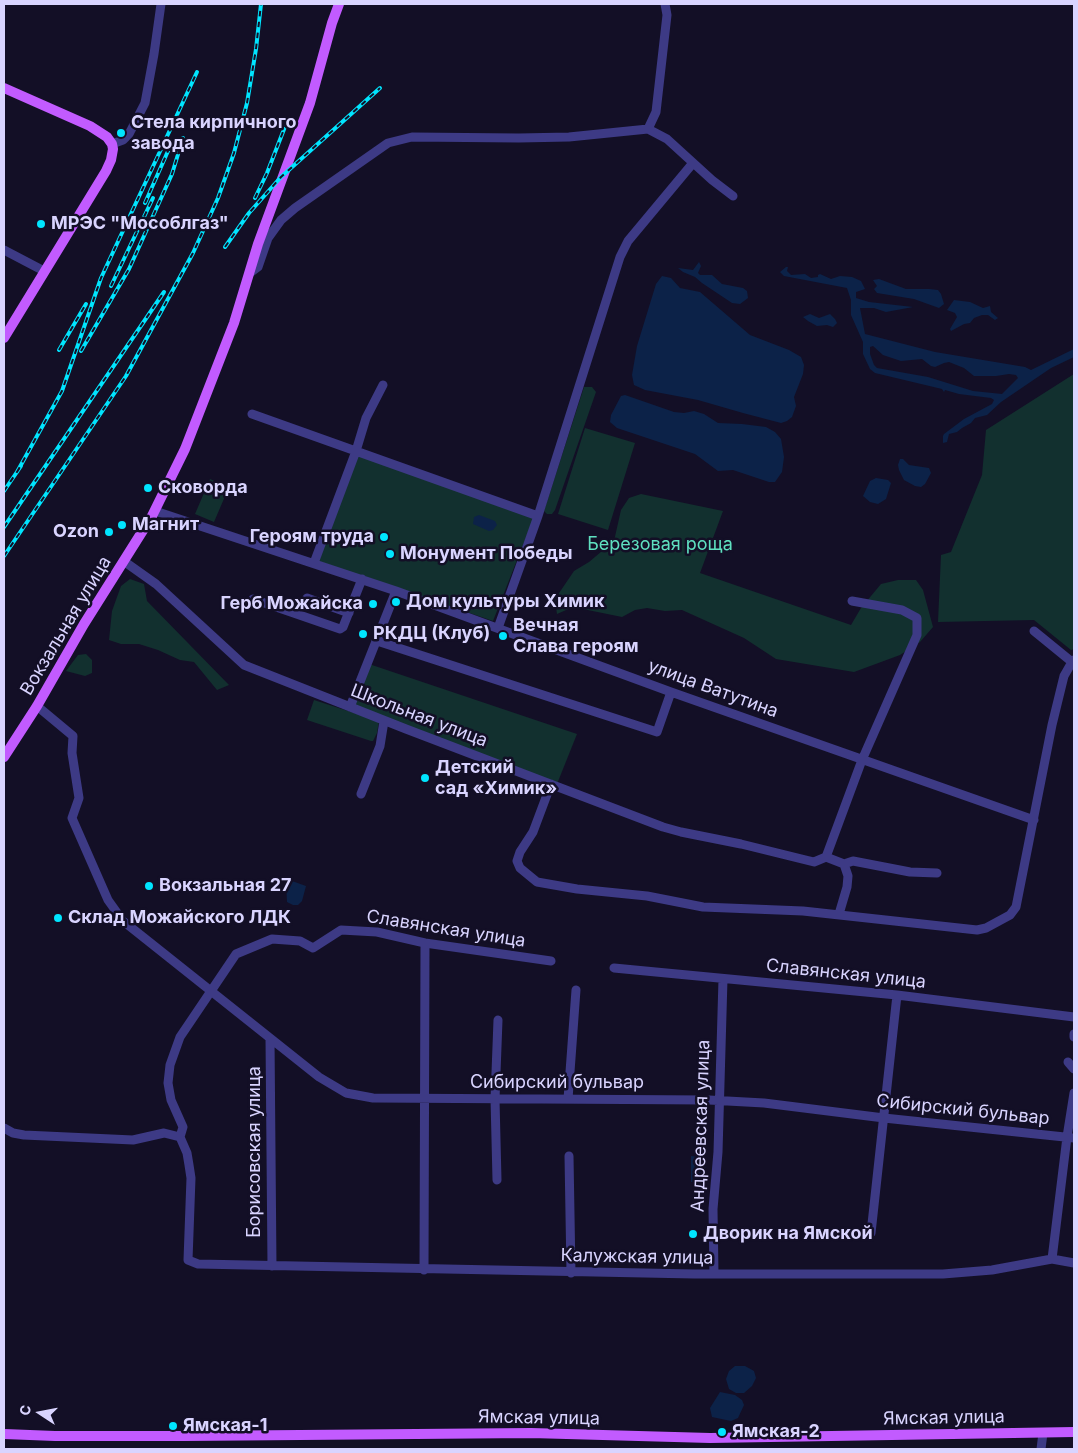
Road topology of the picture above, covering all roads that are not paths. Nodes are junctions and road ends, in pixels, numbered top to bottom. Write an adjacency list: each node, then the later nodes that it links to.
1 (161, 4): 6 (street)
2 (340, 4): 11 (main road, Вокзальная улица)
3 (665, 4): 5 (street)
4 (4, 88): 6 (main road)
5 (648, 129): 7 (street); 11 (street)
6 (112, 144): 10 (main road)
7 (693, 162): 8 (street); 17 (street)
8 (733, 196)
9 (4, 250): 10 (street)
10 (44, 271): 12 (main road)
11 (250, 273): 16 (main road, Вокзальная улица)
12 (4, 338)
13 (383, 384): 15 (street)
14 (252, 414): 15 (street)
15 (356, 451): 17 (street); 19 (street)
16 (155, 511): 18 (main road, Вокзальная улица); 19 (street, улица Ватутина)
17 (538, 516): 26 (street)
18 (125, 562): 31 (main road, Вокзальная улица); 32 (street, Школьная улица)
19 (314, 563): 20 (street, улица Ватутина)
20 (362, 579): 21 (street, улица Ватутина); 25 (street)
21 (396, 591): 26 (street, улица Ватутина); 28 (street)
22 (307, 598): 25 (street)
23 (253, 599): 25 (street)
24 (852, 601): 35 (street)
25 (349, 613)
26 (498, 628): 30 (street, улица Ватутина)
27 (1034, 631): 29 (street)
28 (377, 641): 30 (street); 32 (street)
29 (1073, 661): 38 (street)
30 (672, 692): 35 (street, улица Ватутина)
31 (37, 706): 34 (main road, Вокзальная улица); 47 (street, Сибирский бульвар)
32 (350, 707): 33 (street, Школьная улица)
33 (384, 721): 36 (street, Школьная улица); 37 (street)
34 (4, 757)
35 (862, 760): 38 (street, улица Ватутина); 39 (street)
36 (551, 784): 39 (street, Школьная улица); 42 (street)
37 (361, 794)
38 (1034, 820): 42 (street)
39 (826, 857): 40 (street, Школьная улица)
40 (844, 864): 41 (street, Школьная улица); 42 (street)
41 (937, 873)
42 (839, 914)
43 (425, 943): 44 (street, Славянская улица); 47 (street, Славянская улица); 54 (street)
44 (551, 961)
45 (614, 968): 46 (street, Славянская улица)
46 (723, 979): 49 (street, Славянская улица); 57 (street, Андреевская улица)
47 (210, 990): 52 (street, Сибирский бульвар); 60 (street, Славянская улица)
48 (576, 990): 56 (street)
49 (897, 995): 50 (street, Славянская улица); 58 (street)
50 (1074, 1016)
51 (498, 1020): 55 (street)
52 (270, 1038): 54 (street, Сибирский бульвар); 68 (street, Борисовская улица)
53 (1074, 1092): 61 (street)
54 (425, 1098): 55 (street, Сибирский бульвар); 69 (street)
55 (495, 1098): 56 (street, Сибирский бульвар); 63 (street)
56 (568, 1099): 57 (street, Сибирский бульвар)
57 (720, 1101): 58 (street, Сибирский бульвар); 71 (street, Андреевская улица)
58 (884, 1118): 61 (street, Сибирский бульвар); 64 (street)
59 (4, 1128): 60 (street)
60 (180, 1137): 67 (street, Славянская улица)
61 (1070, 1137): 65 (street)
62 (569, 1156): 70 (street)
63 (497, 1180)
64 (870, 1233)
65 (1052, 1259): 66 (street, Калужская улица); 71 (street, Калужская улица)
66 (1074, 1263)
67 (198, 1264): 68 (street, Калужская улица)
68 (272, 1266): 69 (street, Калужская улица)
69 (424, 1270): 70 (street, Калужская улица)
70 (570, 1273): 71 (street, Калужская улица)
71 (714, 1274)
72 (1074, 1432): 73 (main road, Ямская улица)
73 (1043, 1433): 74 (main road, Ямская улица); 75 (street)
74 (4, 1434)
75 (1041, 1449)

